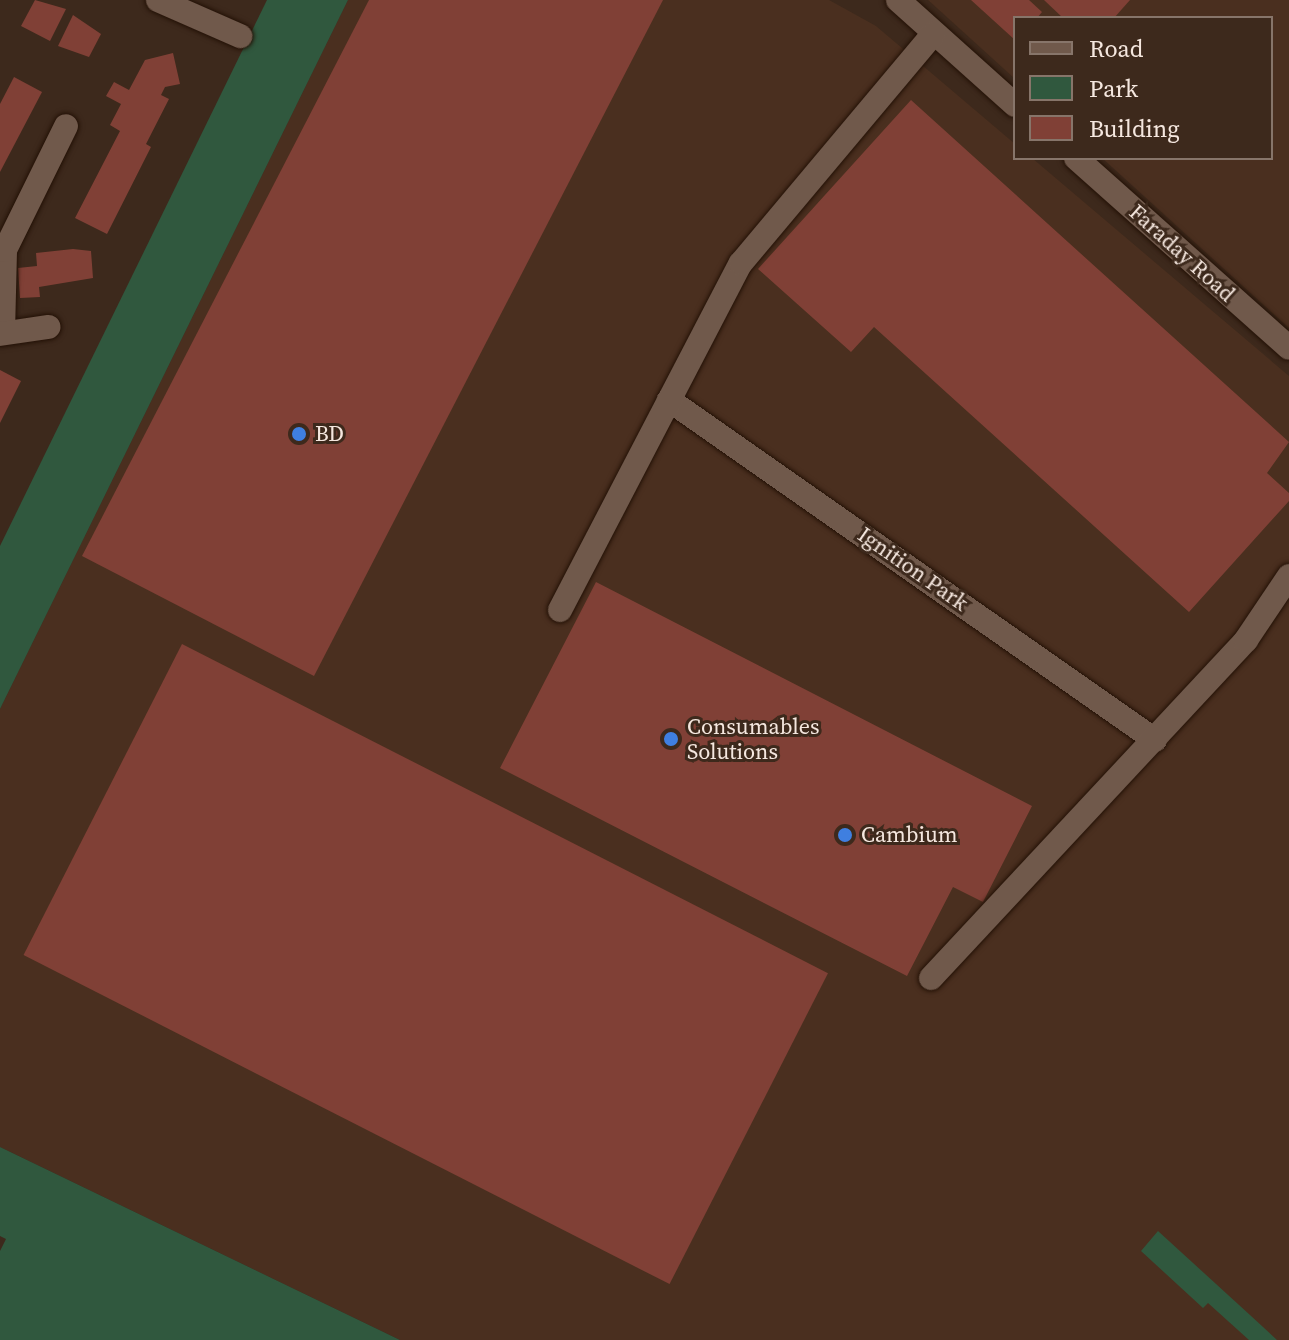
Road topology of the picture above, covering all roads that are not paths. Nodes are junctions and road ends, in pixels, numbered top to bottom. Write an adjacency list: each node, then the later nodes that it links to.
1 (158, 0): 4 (street)
2 (898, 0): 3 (street)
3 (934, 33): 5 (street); 11 (street)
4 (240, 36)
5 (1013, 103)
6 (66, 126): 9 (street)
7 (1078, 160): 10 (street, Faraday Road)
8 (48, 327): 9 (street)
9 (1, 334)
10 (1289, 348)
11 (669, 400): 13 (street); 14 (street, Ignition Park)
12 (1289, 576): 14 (street)
13 (560, 610)
14 (1155, 740): 15 (street)
15 (931, 978)

